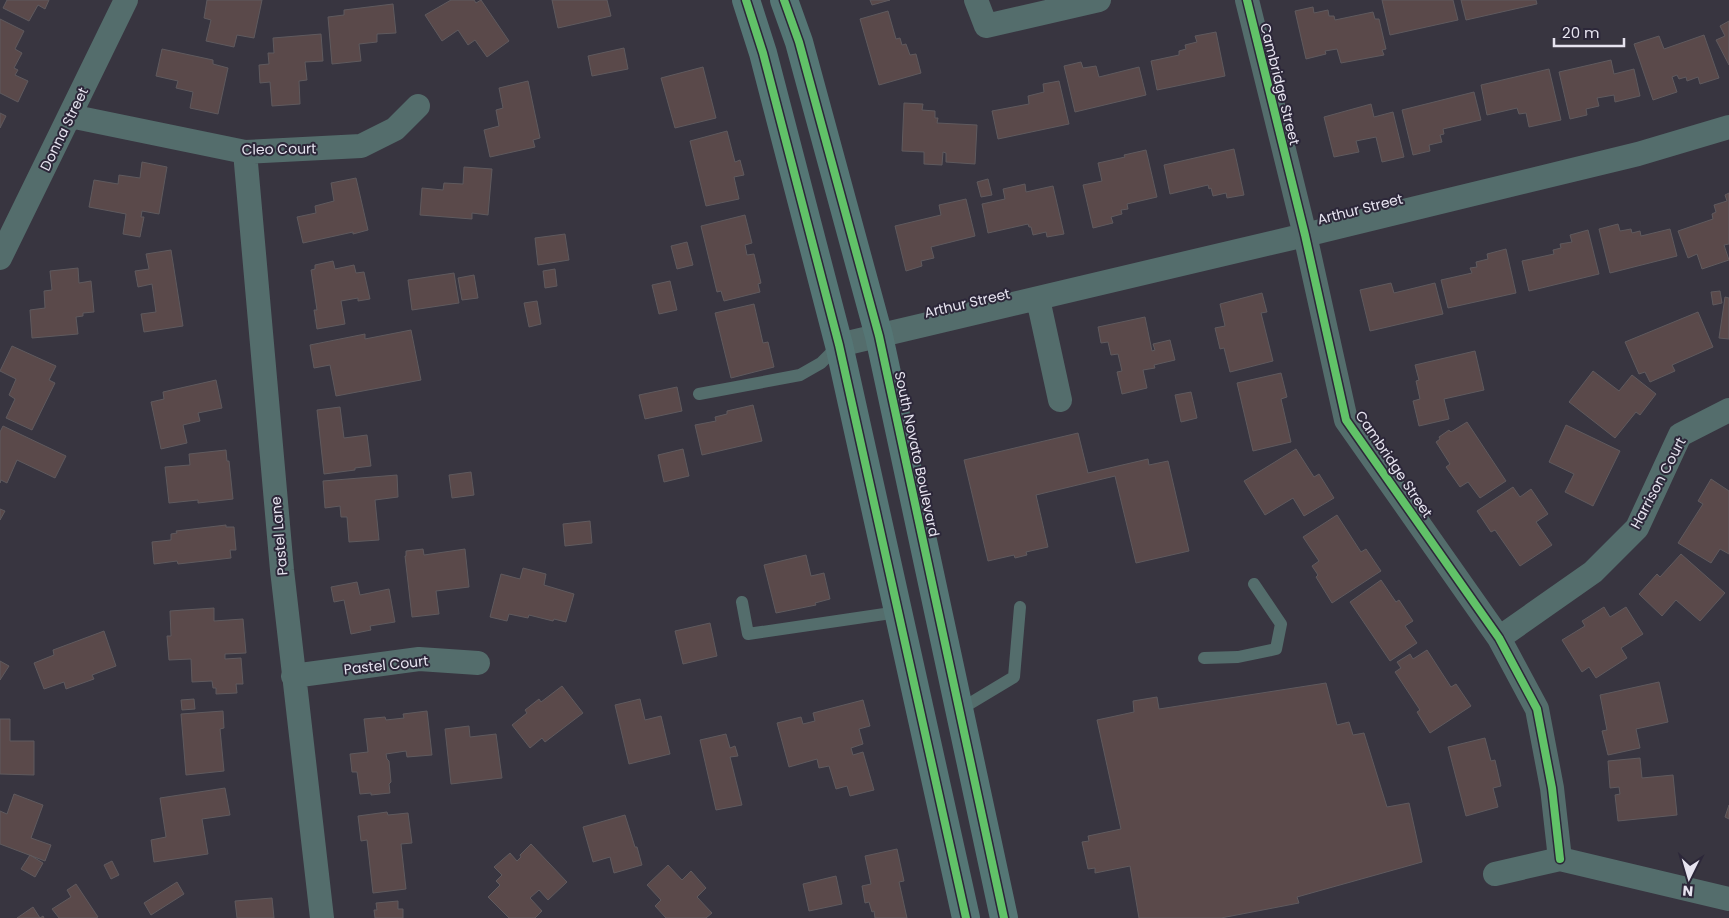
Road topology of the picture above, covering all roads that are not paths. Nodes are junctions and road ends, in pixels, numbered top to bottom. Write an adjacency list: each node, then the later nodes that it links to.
1 (126, 0): 8 (street, Donna Street)
2 (746, 0): 15 (main road)
3 (784, 0): 14 (main road, South Novato Boulevard)
4 (976, 0): 5 (street)
5 (1099, 0)
6 (1246, 0): 11 (street, Cambridge Street)
7 (418, 106): 10 (street, Cleo Court)
8 (70, 116): 10 (street, Cleo Court); 12 (street, Donna Street)
9 (1729, 127): 11 (street, Arthur Street)
10 (245, 152): 26 (street, Pastel Lane)
11 (1305, 235): 13 (street, Arthur Street); 23 (street, Cambridge Street)
12 (0, 258)
13 (1038, 299): 14 (street, Arthur Street); 17 (street)
14 (879, 336): 15 (street, Arthur Street); 27 (main road, South Novato Boulevard)
15 (839, 345): 16 (lane); 22 (main road)
16 (699, 394)
17 (1060, 400)
18 (1729, 410): 23 (street, Harrison Court)
19 (1254, 584): 24 (lane)
20 (742, 602): 22 (lane)
21 (1020, 607): 27 (lane)
22 (898, 612): 32 (main road)
23 (1499, 638): 28 (street, Cambridge Street)
24 (1204, 658)
25 (478, 664): 26 (street, Pastel Court)
26 (293, 676): 31 (street, Pastel Lane)
27 (959, 710): 33 (main road, South Novato Boulevard)
28 (1560, 859): 29 (street); 30 (street)
29 (1495, 874)
30 (1729, 899)
31 (322, 918)
32 (966, 918)
33 (1004, 918)

